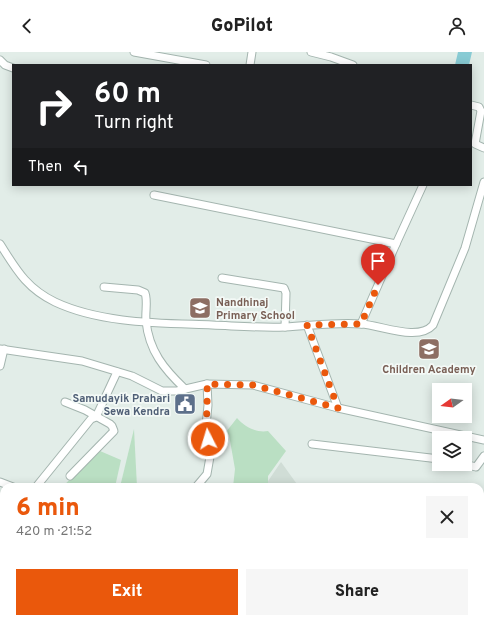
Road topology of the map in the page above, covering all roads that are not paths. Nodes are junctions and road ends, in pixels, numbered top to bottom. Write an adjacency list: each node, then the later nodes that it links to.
1 (134, 52): 5 (street)
2 (252, 52): 6 (street)
3 (312, 52): 7 (street)
4 (0, 60): 8 (street)
5 (200, 64)
6 (250, 64)
7 (350, 64)
8 (12, 68)
9 (472, 105): 10 (street)
10 (484, 148)
11 (484, 182): 19 (street)
12 (423, 186): 15 (street)
13 (154, 194): 15 (street)
14 (0, 244): 18 (street)
15 (396, 244): 19 (street)
16 (222, 278): 21 (street)
17 (104, 288): 18 (street)
18 (146, 323): 21 (street); 26 (street)
19 (361, 324): 20 (street)
20 (307, 325): 21 (street); 28 (street)
21 (285, 327)
22 (2, 349): 23 (street); 24 (street)
23 (0, 366)
24 (117, 372): 26 (street); 29 (street)
25 (207, 384): 26 (street); 28 (street); 37 (street)
26 (185, 389)
27 (65, 402): 29 (street)
28 (338, 408): 30 (street)
29 (96, 417): 35 (street); 36 (street)
30 (484, 440)
31 (312, 444): 33 (street)
32 (484, 456): 34 (street)
33 (432, 458)
34 (472, 466)
35 (70, 476)
36 (39, 483)
37 (199, 483)

